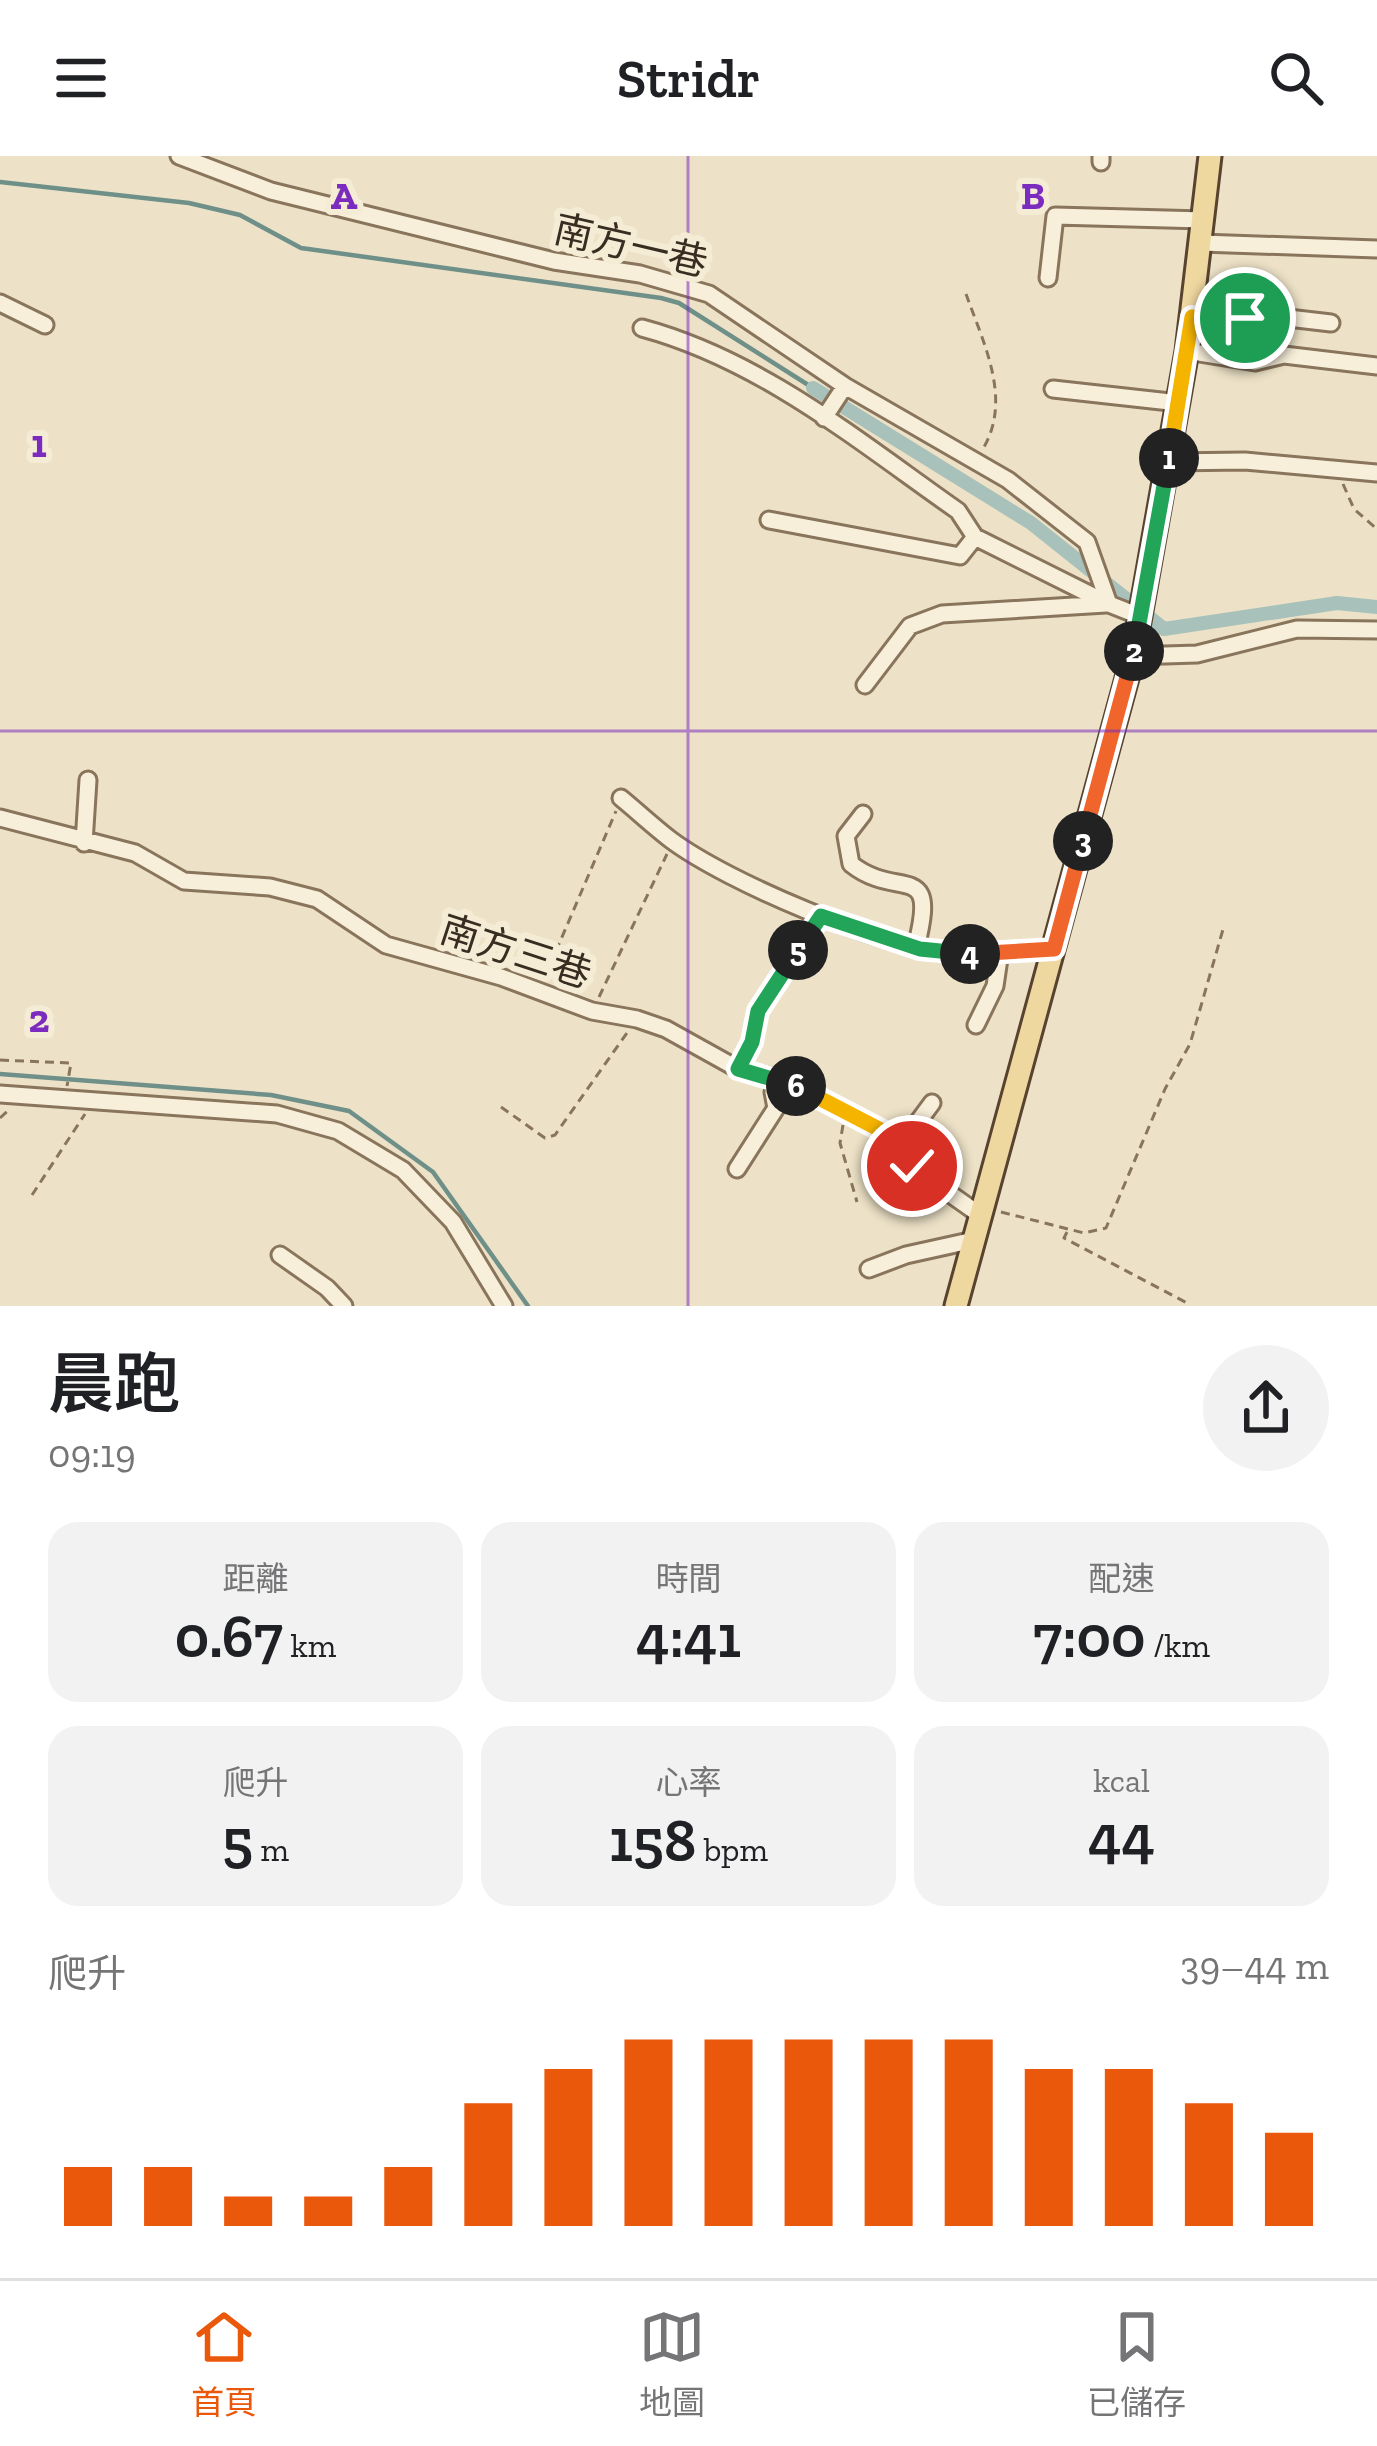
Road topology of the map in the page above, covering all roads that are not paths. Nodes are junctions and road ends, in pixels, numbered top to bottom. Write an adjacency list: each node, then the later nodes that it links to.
1 (181, 156): 13 (street, 南方一巷)
2 (1210, 156): 3 (main road)
3 (1203, 232): 4 (street); 5 (street); 7 (main road)
4 (1377, 249)
5 (1048, 278)
6 (0, 303): 9 (street)
7 (1192, 317): 8 (street); 11 (main road)
8 (1331, 323)
9 (45, 325)
10 (642, 328): 16 (street, 南方一巷)
11 (1187, 351): 12 (street); 15 (main road)
12 (1377, 366)
13 (845, 386): 16 (street); 21 (street, 南方一巷)
14 (1053, 389): 15 (street)
15 (1179, 403): 17 (main road)
16 (824, 418): 20 (street, 南方一巷)
17 (1169, 462): 18 (street); 22 (main road)
18 (1377, 473)
19 (769, 520): 20 (street)
20 (975, 537): 21 (street, 南方一巷)
21 (1109, 604): 22 (street, 南方一巷); 25 (street)
22 (1140, 620): 24 (main road)
23 (1377, 630): 24 (street)
24 (1133, 656): 33 (main road)
25 (866, 685)
26 (88, 780): 30 (street)
27 (621, 798): 31 (street)
28 (863, 814): 32 (street)
29 (0, 818): 30 (street, 南方三巷)
30 (84, 843): 36 (street, 南方三巷)
31 (821, 916): 32 (street); 36 (street)
32 (916, 947): 34 (street)
33 (1054, 949): 34 (street); 42 (main road)
34 (1000, 952): 35 (street)
35 (976, 1025)
36 (738, 1069): 37 (street, 南方三巷)
37 (780, 1079): 40 (street, 南方三巷); 41 (street)
38 (0, 1094): 47 (street)
39 (932, 1103): 40 (street)
40 (901, 1145): 42 (street, 南方三巷)
41 (737, 1168)
42 (982, 1209): 43 (main road)
43 (974, 1240): 45 (street); 48 (main road)
44 (280, 1255): 46 (street)
45 (869, 1269)
46 (344, 1306)
47 (504, 1306)
48 (956, 1306)

